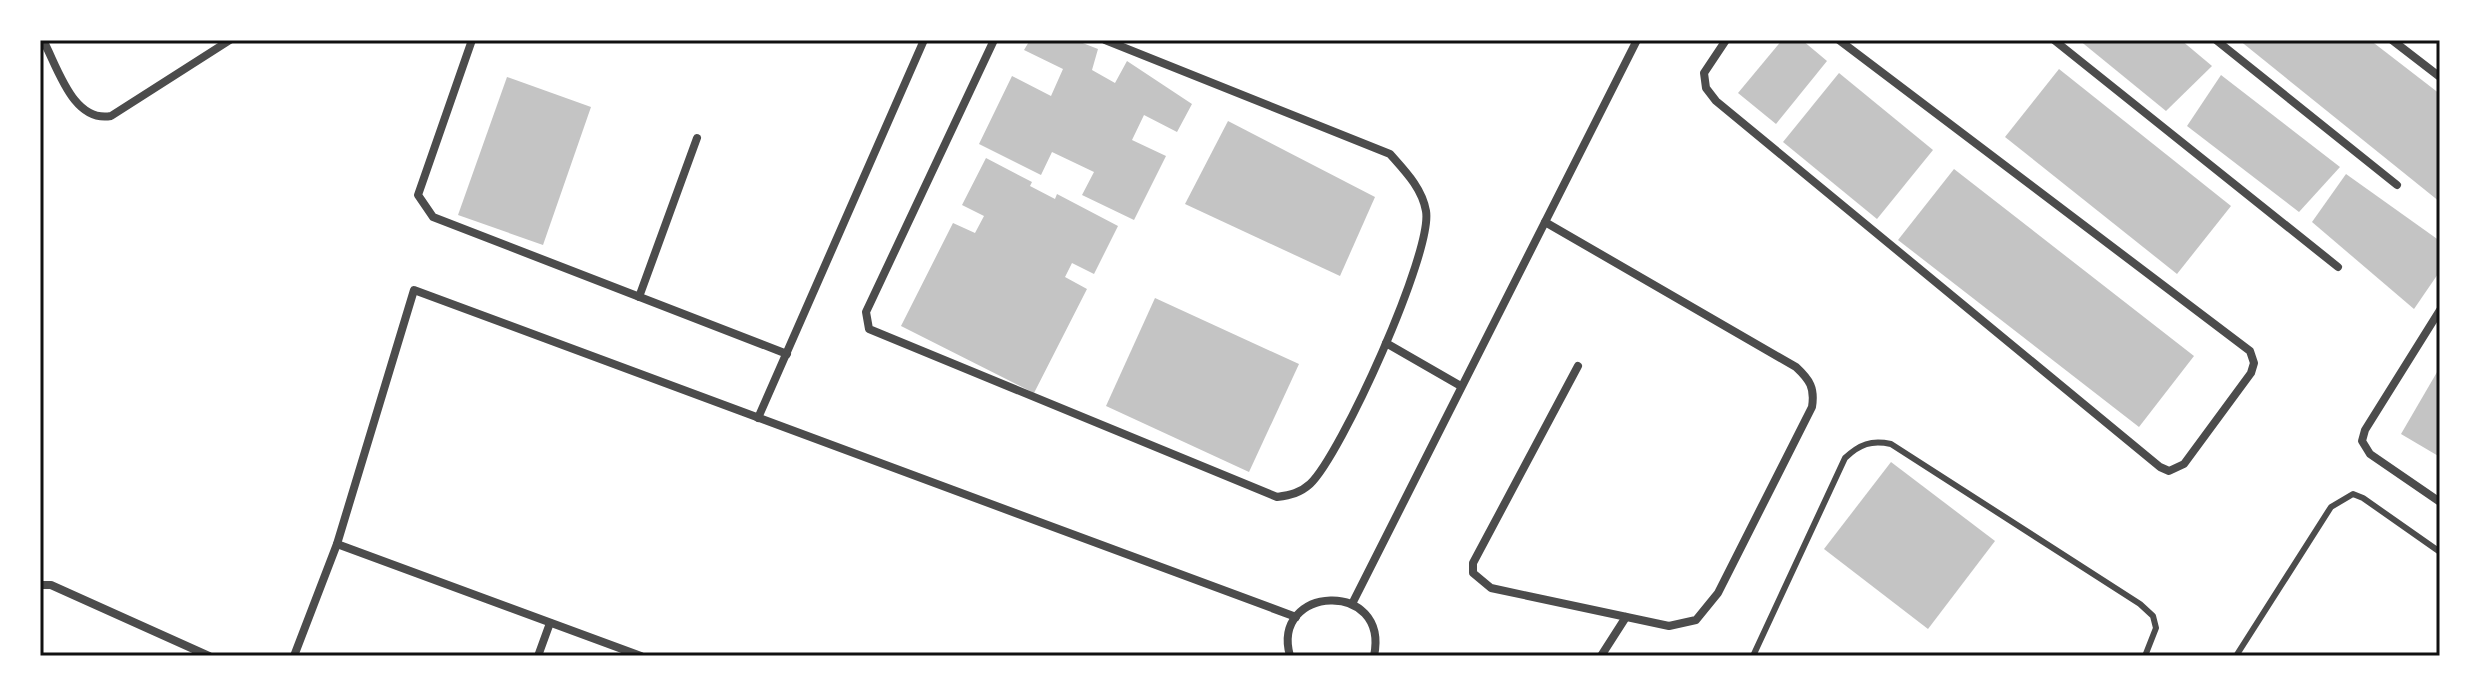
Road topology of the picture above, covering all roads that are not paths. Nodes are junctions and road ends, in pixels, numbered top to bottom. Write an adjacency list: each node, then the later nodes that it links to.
1 (43, 40): 2 (street)
2 (230, 40)
3 (472, 40): 18 (street)
4 (924, 40): 21 (street)
5 (994, 40): 20 (street)
6 (1105, 40): 20 (street)
7 (1637, 40): 16 (street)
8 (1726, 40): 9 (street)
9 (1839, 40)
10 (2054, 40): 17 (street)
11 (2216, 40): 15 (street)
12 (2392, 40): 13 (street)
13 (2440, 77)
14 (697, 138): 18 (street)
15 (2397, 185)
16 (1545, 222): 23 (street); 31 (street)
17 (2338, 267)
18 (639, 297): 21 (street)
19 (2440, 310): 25 (street)
20 (1386, 343): 23 (street)
21 (787, 354): 24 (street)
22 (1578, 366): 31 (street)
23 (1459, 385): 29 (street)
24 (758, 418): 26 (street); 30 (street)
25 (2440, 502)
26 (337, 544): 32 (street); 35 (street)
27 (2440, 552): 42 (lane)
28 (40, 585): 34 (street)
29 (1352, 604): 30 (street); 33 (street)
30 (1296, 617): 38 (street)
31 (1626, 617): 39 (street)
32 (550, 623): 36 (street); 37 (street)
33 (1377, 655)
34 (209, 656)
35 (294, 656)
36 (538, 656)
37 (641, 656)
38 (1290, 656)
39 (1601, 656)
40 (1753, 656): 41 (lane)
41 (2145, 656)
42 (2236, 656)

